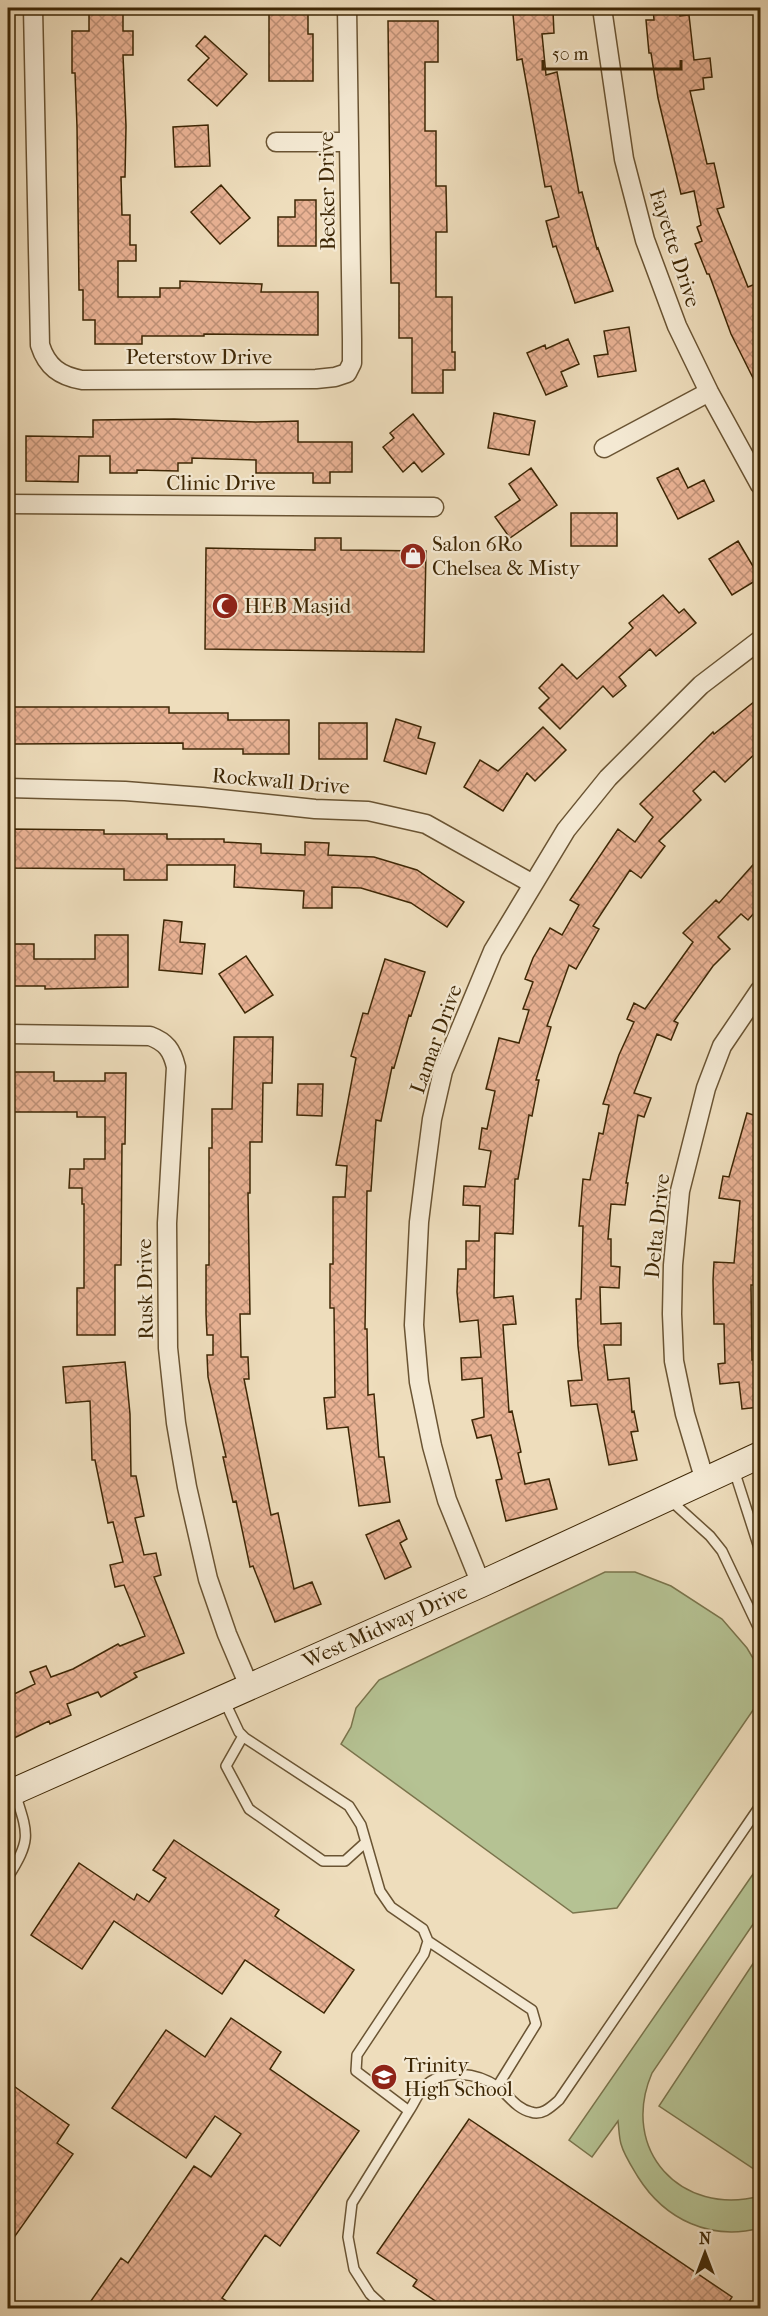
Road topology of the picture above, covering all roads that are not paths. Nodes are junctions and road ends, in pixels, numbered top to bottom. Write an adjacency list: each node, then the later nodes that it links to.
1 (33, 8): 6 (street, Peterstow Drive)
2 (347, 8): 5 (street, Becker Drive)
3 (602, 8): 7 (street, Fayette Drive)
4 (276, 142): 5 (street)
5 (348, 142): 6 (street, Becker Drive)
6 (347, 373)
7 (709, 392): 8 (street); 9 (street, Fayette Drive)
8 (604, 448)
9 (760, 485)
10 (8, 504): 11 (street, Clinic Drive)
11 (434, 507)
12 (760, 640): 14 (street, Lamar Drive)
13 (8, 788): 14 (street, Rockwall Drive)
14 (533, 884): 22 (street, Lamar Drive)
15 (760, 990): 19 (street, Delta Drive)
16 (8, 1034): 24 (street, Rusk Drive)
17 (760, 1455): 18 (street, West Midway Drive)
18 (733, 1468): 19 (street, West Midway Drive); 21 (lane)
19 (705, 1481): 20 (street, West Midway Drive)
20 (668, 1498): 22 (street, West Midway Drive); 23 (lane)
21 (760, 1551)
22 (480, 1584): 24 (street, West Midway Drive)
23 (760, 1631)
24 (249, 1686): 25 (street, West Midway Drive)
25 (224, 1697): 26 (lane); 27 (street, West Midway Drive)
26 (243, 1736): 29 (lane); 29 (lane)
27 (11, 1792): 30 (lane)
28 (760, 1806): 32 (lane)
29 (366, 1842): 31 (lane)
30 (8, 1877)
31 (428, 1941): 32 (lane); 33 (lane)
32 (497, 2087): 33 (lane)
33 (410, 2111): 34 (lane)
34 (385, 2308)

